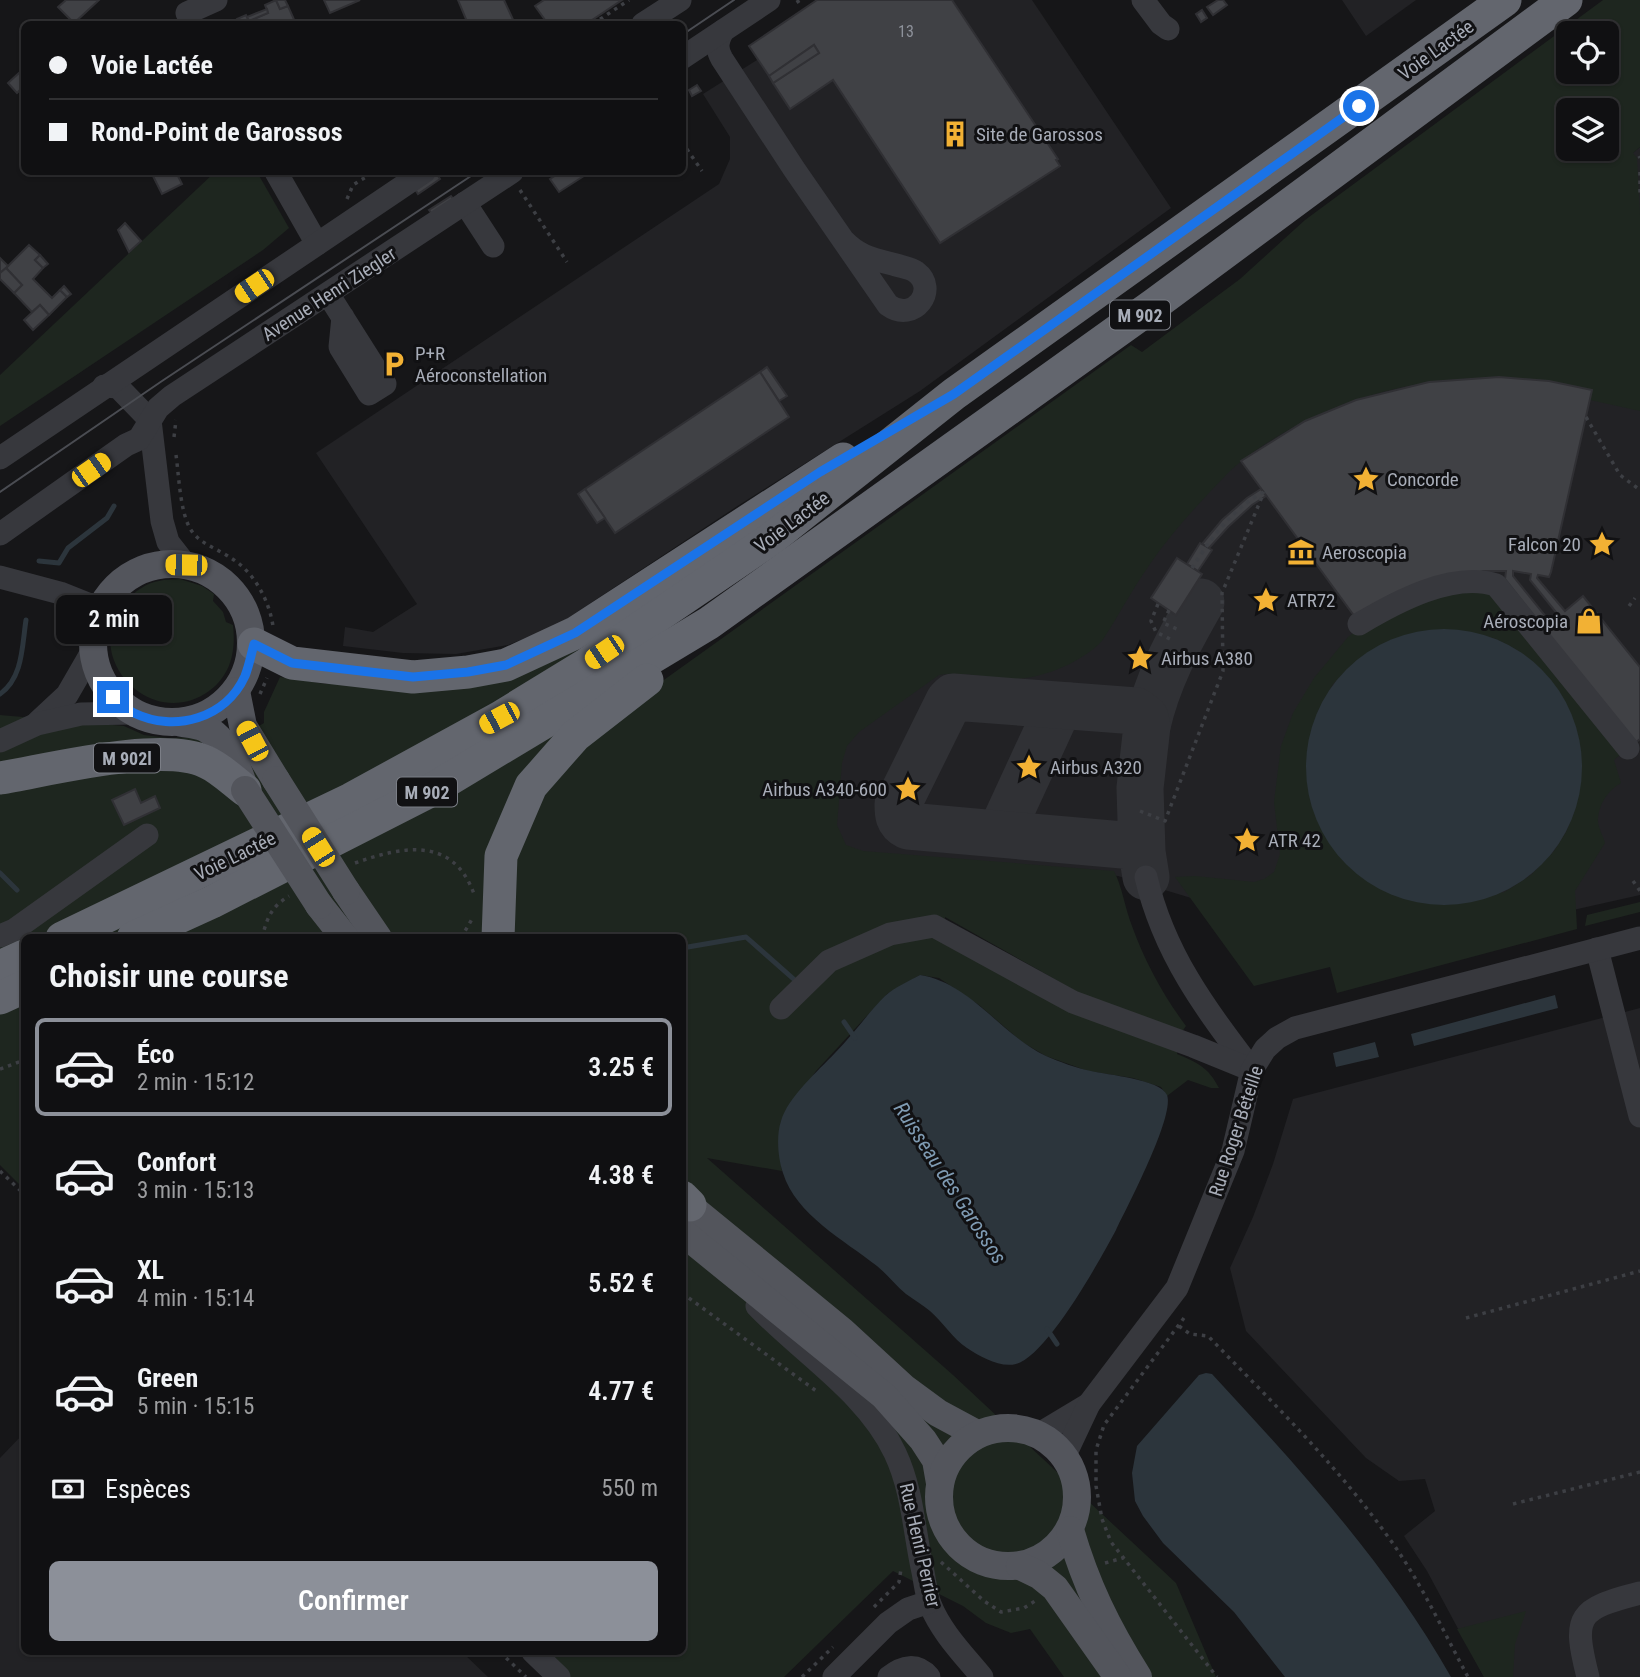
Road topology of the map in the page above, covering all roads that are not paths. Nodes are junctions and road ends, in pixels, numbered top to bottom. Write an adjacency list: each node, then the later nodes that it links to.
1 (216, 0): 7 (street)
2 (680, 0): 8 (street)
3 (769, 0): 10 (street)
4 (1143, 0): 9 (street)
5 (1505, 0): 22 (highway, Voie Lactée / M 902)
6 (1566, 0): 29 (highway, Voie Lactée / M 902)
7 (187, 12)
8 (648, 21)
9 (1168, 29)
10 (723, 31): 11 (street); 16 (street)
11 (686, 55)
12 (278, 175): 17 (street)
13 (420, 175): 17 (street)
14 (507, 175): 15 (street, Avenue Henri Ziegler)
15 (465, 203): 18 (street); 19 (street, Avenue Henri Ziegler)
16 (843, 240)
17 (317, 244): 20 (street)
18 (493, 246)
19 (328, 294): 21 (street); 23 (street, Avenue Henri Ziegler)
20 (104, 386): 23 (street); 24 (street)
21 (377, 389)
22 (954, 394): 31 (highway); 43 (highway, Voie Lactée / M 902)
23 (150, 420): 25 (street, Avenue Henri Ziegler); 26 (street)
24 (0, 458)
25 (0, 534)
26 (186, 565): 28 (main road); 31 (main road)
27 (0, 577): 28 (street)
28 (100, 609): 32 (main road)
29 (709, 623): 44 (highway, Voie Lactée / M 902); 47 (highway)
30 (1359, 624): 38 (street)
31 (264, 638): 33 (main road)
32 (93, 650): 34 (main road); 36 (street)
33 (236, 691): 35 (main road); 40 (main road)
34 (132, 713): 35 (main road); 36 (street)
35 (182, 723): 40 (main road)
36 (37, 724): 37 (street)
37 (0, 741)
38 (1628, 748)
39 (0, 778): 40 (highway, M 902l)
40 (261, 785): 45 (main road, bridge); 46 (main road, bridge)
41 (147, 835): 48 (street)
42 (1146, 877): 56 (street)
43 (70, 934)
44 (142, 934)
45 (341, 934)
46 (375, 934)
47 (498, 934)
48 (0, 936)
49 (1640, 938): 50 (street, Rue Roger Béteille)
50 (1597, 949): 56 (street, Rue Roger Béteille); 57 (street)
51 (21, 957): 52 (highway)
52 (0, 967)
53 (21, 988): 54 (highway)
54 (0, 998)
55 (780, 1008): 56 (street)
56 (1252, 1070): 62 (street, Rue Roger Béteille)
57 (1634, 1070): 58 (street)
58 (1640, 1116)
59 (686, 1210): 61 (main road)
60 (686, 1210): 63 (main road)
61 (750, 1289): 66 (main road); 70 (street, Rue Henri Perrier)
62 (1089, 1404): 64 (street, Rue Roger Béteille); 65 (street, Rue Roger Béteille)
63 (977, 1434): 64 (main road); 66 (main road)
64 (1039, 1434): 65 (main road)
65 (1065, 1455): 67 (main road)
66 (940, 1483): 68 (main road)
67 (1070, 1530): 68 (main road); 78 (main road)
68 (1020, 1566): 77 (main road)
69 (1640, 1593): 79 (street)
70 (929, 1602): 73 (street); 76 (street, Rue Henri Perrier)
71 (536, 1655): 72 (street)
72 (559, 1677)
73 (834, 1677)
74 (889, 1677): 75 (street)
75 (929, 1677)
76 (982, 1677)
77 (1118, 1677)
78 (1138, 1677)
79 (1588, 1677)

